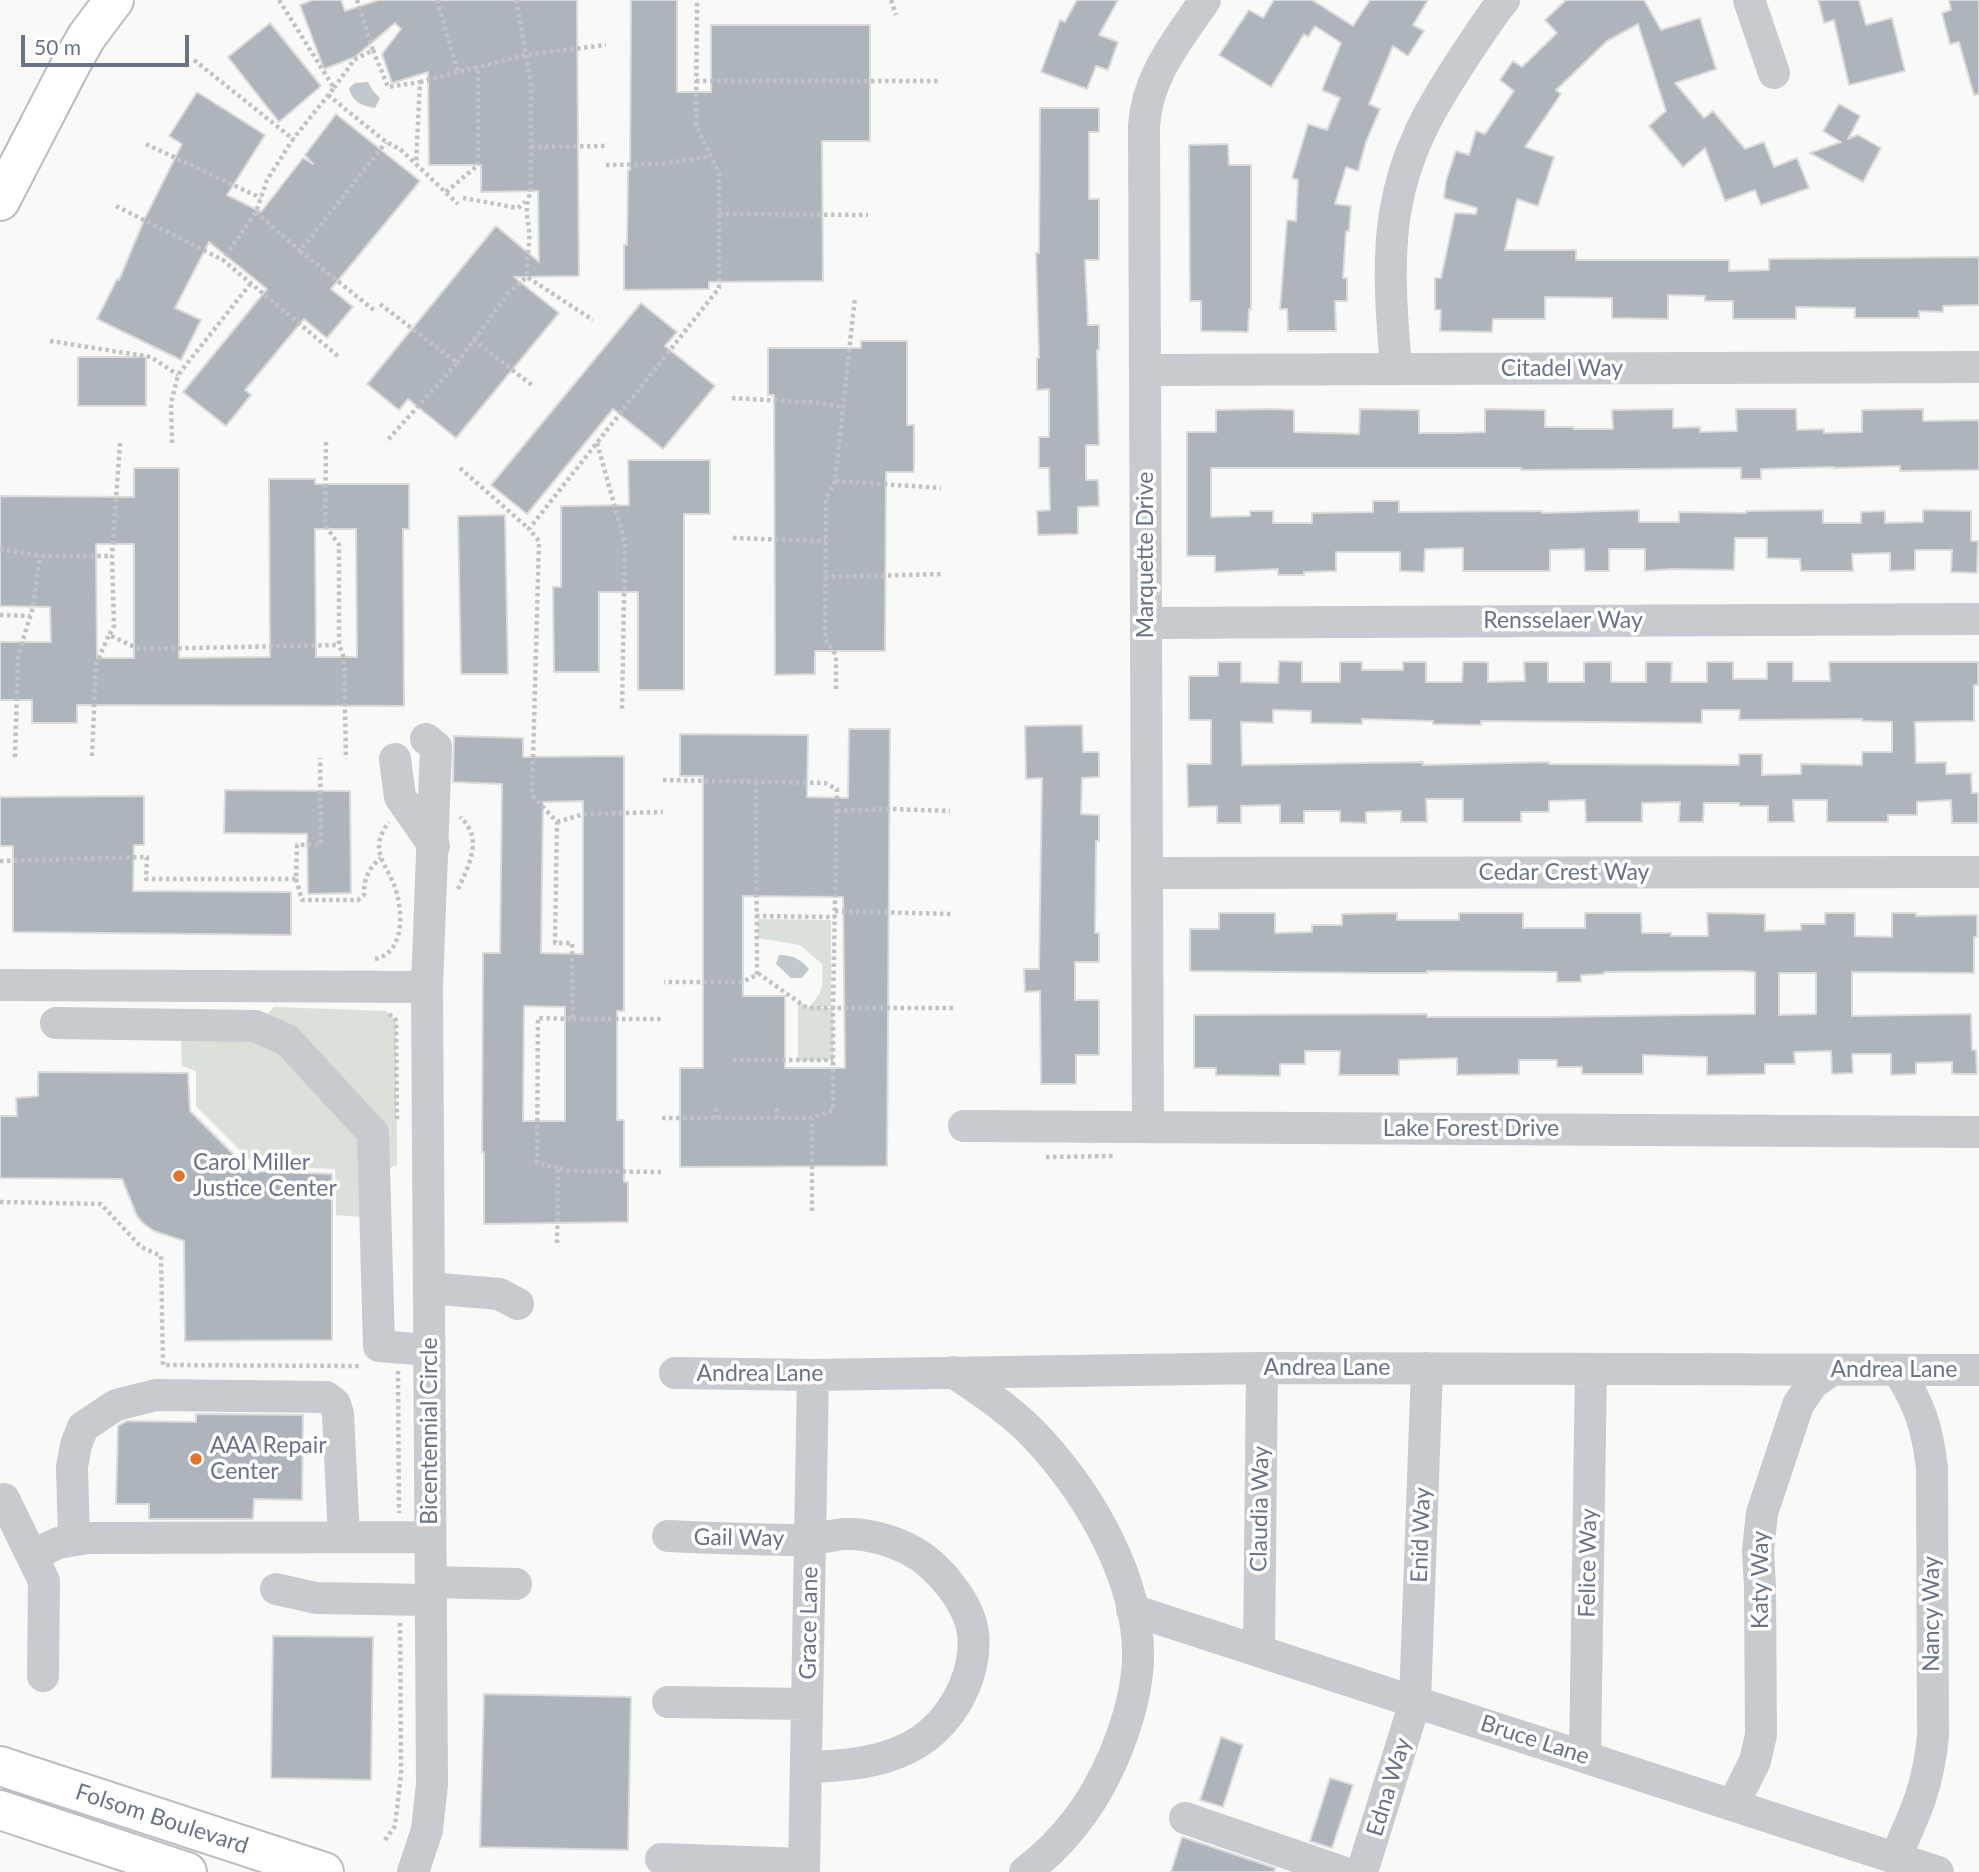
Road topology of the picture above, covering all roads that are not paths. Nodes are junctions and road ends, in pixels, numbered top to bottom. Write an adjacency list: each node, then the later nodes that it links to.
1 (114, 0): 6 (main road)
2 (1205, 0): 9 (street, Marquette Drive)
3 (1504, 0): 8 (street)
4 (1748, 0): 5 (street)
5 (1774, 73)
6 (0, 201)
7 (1979, 367): 8 (street, Citadel Way)
8 (1396, 369): 9 (street, Citadel Way)
9 (1146, 370): 11 (street, Marquette Drive)
10 (1979, 619): 11 (street, Rensselaer Way)
11 (1147, 623): 16 (street, Marquette Drive)
12 (426, 739): 13 (street, Bicentennial Circle)
13 (436, 773): 14 (street, Bicentennial Circle); 14 (street)
14 (433, 846): 19 (street, Bicentennial Circle)
15 (1979, 872): 16 (street, Cedar Crest Way)
16 (1148, 873): 23 (street, Marquette Drive)
17 (0, 985): 18 (street)
18 (233, 986): 19 (street); 21 (street)
19 (427, 987): 25 (street, Bicentennial Circle)
20 (56, 1023): 21 (street)
21 (233, 1025): 27 (street)
22 (964, 1126): 23 (street, Lake Forest Drive)
23 (1148, 1127): 24 (street, Lake Forest Drive)
24 (1979, 1132)
25 (429, 1289): 26 (street); 27 (street, Bicentennial Circle)
26 (518, 1304)
27 (429, 1350): 40 (street, Bicentennial Circle)
28 (1262, 1368): 29 (street, Andrea Lane); 34 (street, Andrea Lane); 48 (street, Claudia Way)
29 (1427, 1368): 30 (street, Andrea Lane); 51 (street, Enid Way)
30 (1591, 1369): 31 (street, Andrea Lane); 53 (street, Felice Way)
31 (1832, 1370): 32 (street, Andrea Lane); 56 (street, Katy Way)
32 (1898, 1370): 33 (street, Andrea Lane); 59 (street, Nancy Way)
33 (1979, 1370)
34 (953, 1372): 36 (street, Andrea Lane); 47 (street)
35 (675, 1373): 36 (street, Andrea Lane)
36 (813, 1375): 42 (street, Grace Lane)
37 (0, 1500): 43 (street)
38 (668, 1536): 42 (street, Gail Way)
39 (344, 1537): 40 (street); 41 (street); 41 (street)
40 (430, 1537): 46 (street, Bicentennial Circle)
41 (75, 1540): 43 (street)
42 (810, 1540): 52 (street, Grace Lane); 55 (street, Gail Way)
43 (32, 1556): 49 (street)
44 (516, 1584): 46 (street)
45 (276, 1589): 46 (street)
46 (431, 1591): 64 (street, Bicentennial Circle)
47 (1132, 1610): 48 (street, Bruce Lane); 65 (street)
48 (1259, 1651): 51 (street, Bruce Lane)
49 (43, 1676)
50 (668, 1702): 52 (street)
51 (1415, 1702): 53 (street, Bruce Lane); 67 (street, Edna Way)
52 (807, 1704): 55 (street, Grace Lane)
53 (1585, 1757): 56 (street, Bruce Lane)
54 (0, 1766): 63 (main road, Folsom Boulevard)
55 (806, 1766): 61 (street, Grace Lane)
56 (1733, 1805): 59 (street, Bruce Lane)
57 (0, 1810): 62 (main road, Folsom Boulevard)
58 (1185, 1818): 66 (street)
59 (1895, 1858): 68 (street, Bruce Lane)
60 (661, 1859): 61 (street)
61 (804, 1868)
62 (187, 1872)
63 (324, 1872)
64 (413, 1872)
65 (1025, 1872)
66 (1342, 1872)
67 (1362, 1872)
68 (1937, 1872)

